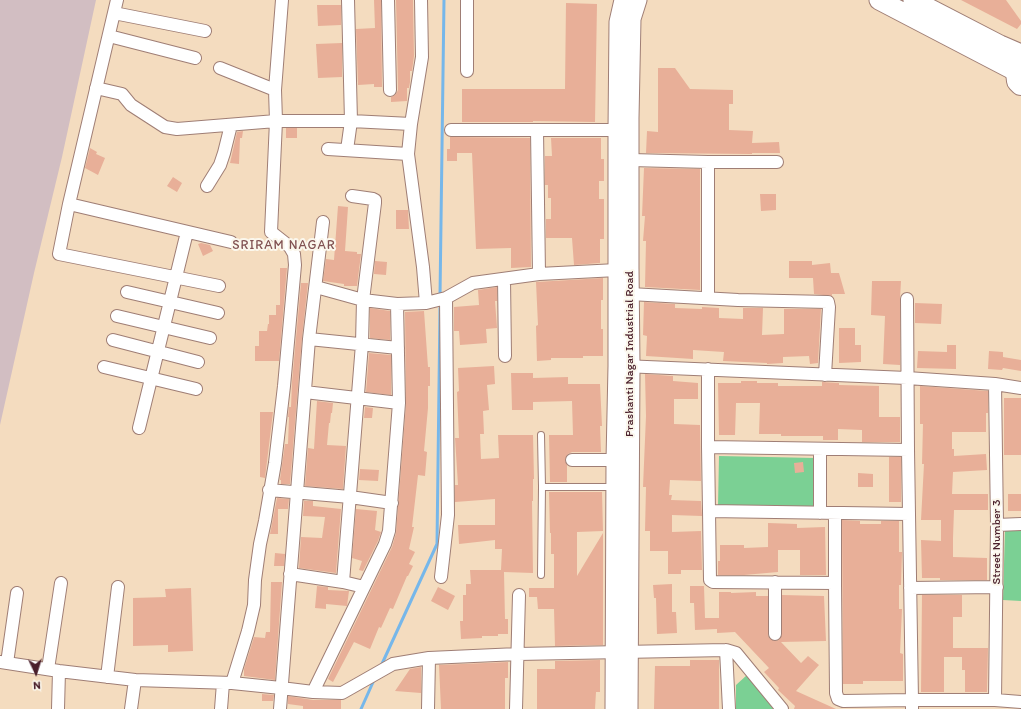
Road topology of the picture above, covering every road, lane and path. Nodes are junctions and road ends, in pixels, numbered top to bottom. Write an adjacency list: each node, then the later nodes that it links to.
1 (117, 0): 11 (street)
2 (282, 0): 19 (street)
3 (348, 0): 22 (street)
4 (388, 0): 20 (street)
5 (420, 0): 23 (street)
6 (467, 0): 16 (street)
7 (623, 0): 27 (street, Prashanti Nagar Industrial Road)
8 (638, 0): 31 (street, Prashanti Nagar Industrial Road)
9 (879, 0): 17 (main road)
10 (914, 0): 17 (main road)
11 (114, 13): 12 (street); 13 (street)
12 (205, 31)
13 (109, 36): 14 (street); 18 (street)
14 (195, 58)
15 (220, 68): 19 (street)
16 (467, 71)
17 (1020, 71)
18 (96, 88): 24 (street); 36 (street)
19 (275, 90): 21 (street)
20 (390, 90)
21 (276, 121): 22 (street); 24 (street); 87 (street)
22 (351, 121): 23 (street); 29 (street)
23 (411, 124): 30 (street)
24 (231, 125): 34 (street)
25 (451, 130): 26 (street)
26 (537, 130): 27 (street); 41 (street)
27 (617, 130): 40 (street, Prashanti Nagar Industrial Road)
28 (328, 148): 29 (street)
29 (347, 150): 30 (street)
30 (408, 154): 53 (street)
31 (631, 160): 32 (street); 47 (street, Prashanti Nagar Industrial Road)
32 (708, 162): 33 (street); 49 (street)
33 (777, 162)
34 (207, 186)
35 (352, 196): 51 (street)
36 (69, 204): 38 (street); 42 (street)
37 (323, 222): 45 (street)
38 (187, 232): 39 (street); 42 (street)
39 (231, 242)
40 (617, 270): 41 (street); 66 (street, Prashanti Nagar Industrial Road)
41 (539, 274): 43 (street)
42 (176, 278): 44 (street); 52 (street)
43 (504, 278): 48 (street); 64 (street)
44 (218, 286)
45 (316, 287): 51 (street); 59 (street)
46 (127, 292): 52 (street)
47 (630, 294): 49 (street); 66 (street, Prashanti Nagar Industrial Road)
48 (445, 298): 53 (street); 99 (street)
49 (708, 298): 69 (street)
50 (907, 299): 70 (street)
51 (364, 300): 54 (street); 61 (street)
52 (170, 302): 55 (street); 57 (street)
53 (426, 303): 54 (street)
54 (397, 304): 62 (street)
55 (218, 313)
56 (117, 316): 57 (street)
57 (164, 328): 58 (street); 63 (street)
58 (210, 338)
59 (309, 339): 61 (street); 75 (street)
60 (113, 340): 63 (street)
61 (362, 344): 62 (street); 76 (street)
62 (398, 348): 77 (street)
63 (158, 351): 65 (street); 71 (street)
64 (505, 356)
65 (198, 362)
66 (624, 366): 68 (street); 84 (street, Prashanti Nagar Industrial Road); 112 (street, Prashanti Nagar Industrial Road)
67 (104, 367): 71 (street)
68 (708, 369): 69 (street); 80 (street)
69 (825, 375): 70 (street)
70 (907, 378): 72 (street); 82 (street)
71 (151, 379): 74 (street); 78 (street)
72 (995, 384): 73 (street); 96 (street, Street Number 3)
73 (1021, 388)
74 (196, 389)
75 (305, 392): 76 (street); 88 (street)
76 (358, 398): 77 (street); 89 (street)
77 (399, 403): 90 (street)
78 (139, 428)
79 (541, 435): 86 (lane)
80 (708, 447): 81 (street); 91 (street)
81 (820, 449): 82 (street); 92 (street)
82 (908, 450): 94 (street)
83 (572, 460): 84 (street)
84 (615, 460): 85 (street, Prashanti Nagar Industrial Road)
85 (615, 486): 86 (lane); 112 (street, Prashanti Nagar Industrial Road)
86 (542, 487): 98 (lane)
87 (270, 490): 88 (street); 119 (street)
88 (297, 492): 89 (street); 97 (street)
89 (350, 497): 90 (street); 100 (street)
90 (392, 503): 105 (street)
91 (709, 511): 92 (street); 101 (street)
92 (820, 513): 93 (street)
93 (835, 513): 94 (street); 103 (street)
94 (909, 514): 107 (street)
95 (1021, 524): 96 (street)
96 (997, 525): 106 (street, Street Number 3)
97 (290, 574): 100 (street); 120 (street)
98 (541, 575)
99 (441, 577)
100 (343, 582): 105 (street)
101 (775, 582): 103 (street); 110 (street)
102 (61, 583): 116 (street)
103 (835, 583): 124 (street)
104 (118, 587): 117 (street)
105 (364, 587): 121 (street)
106 (997, 587): 107 (street); 122 (street, Street Number 3)
107 (910, 588): 125 (street)
108 (17, 593): 115 (street)
109 (519, 596): 113 (street)
110 (775, 634)
111 (726, 650): 112 (street); 134 (street); 135 (street)
112 (622, 653): 113 (street); 132 (street, Prashanti Nagar Industrial Road); 133 (street, Prashanti Nagar Industrial Road)
113 (518, 654): 114 (street); 131 (street)
114 (429, 658): 121 (street); 130 (street)
115 (3, 662): 116 (street)
116 (53, 670): 117 (street); 126 (street)
117 (107, 677): 118 (street)
118 (135, 680): 119 (street); 127 (street)
119 (227, 683): 120 (street); 128 (street)
120 (281, 688): 121 (street); 129 (street)
121 (313, 692)
122 (995, 700): 123 (street); 125 (street)
123 (1021, 702)
124 (869, 705): 125 (street)
125 (912, 705)
126 (58, 709)
127 (132, 709)
128 (221, 709)
129 (280, 709)
130 (428, 709)
131 (516, 709)
132 (614, 709)
133 (629, 709)
134 (729, 709)
135 (782, 709)

